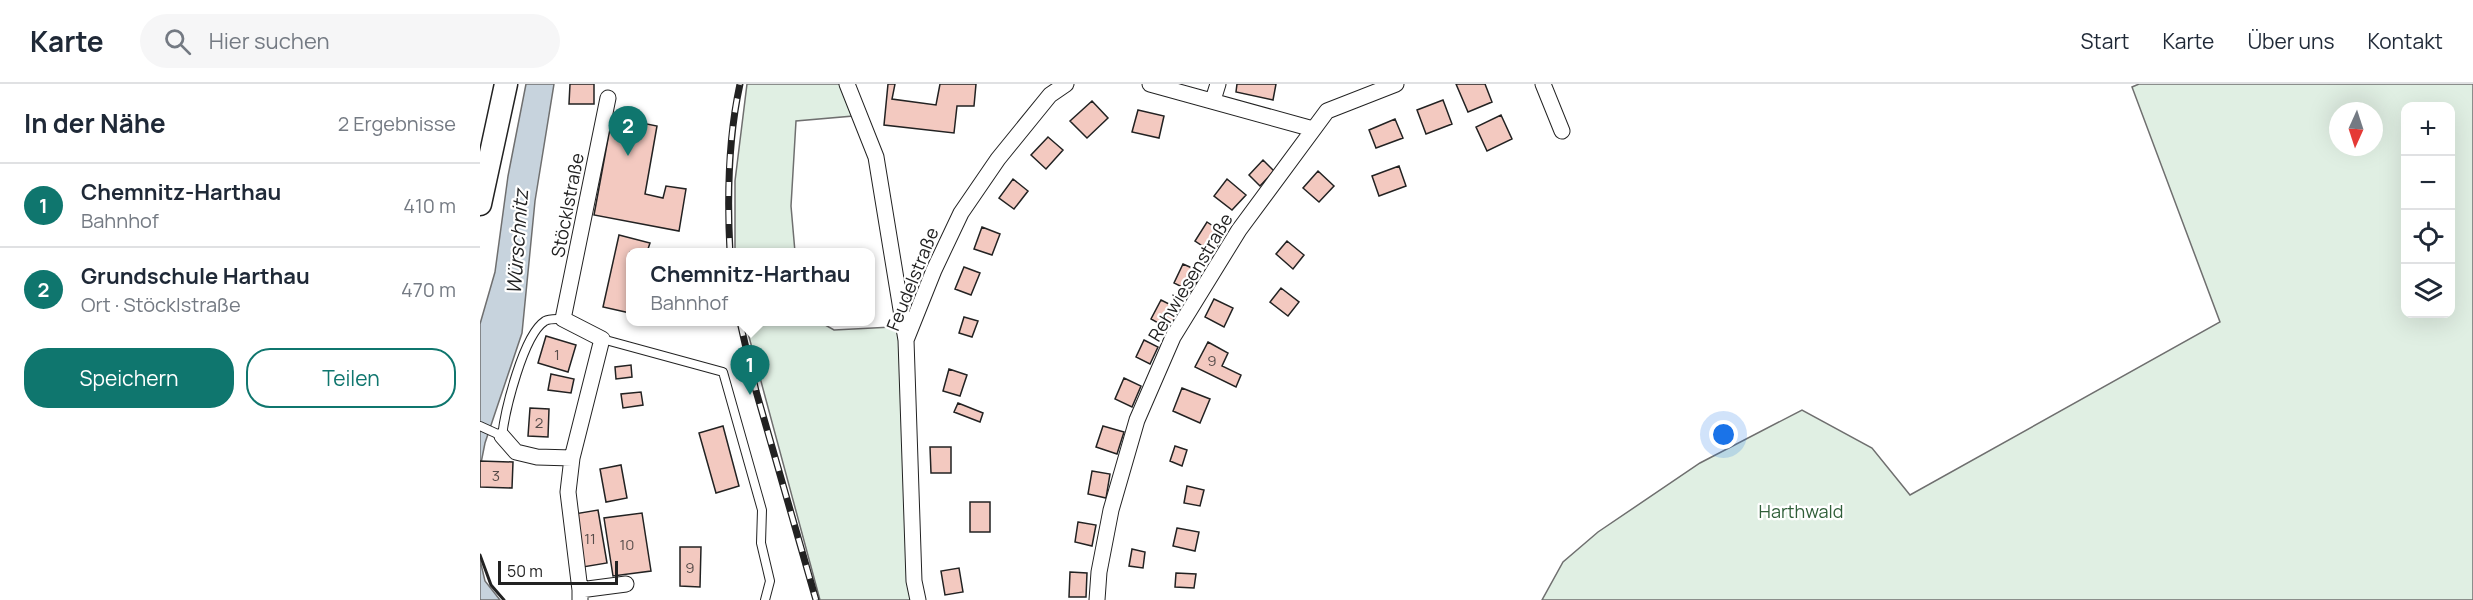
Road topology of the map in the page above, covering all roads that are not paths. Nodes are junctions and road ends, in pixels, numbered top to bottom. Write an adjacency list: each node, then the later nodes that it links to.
1 (506, 84): 12 (main road)
2 (847, 84): 15 (street)
3 (1066, 84): 15 (street, Feudelstraße)
4 (1150, 84): 9 (street)
5 (1218, 84): 9 (street)
6 (1396, 84): 10 (street, Rehwiesenstraße)
7 (1543, 84): 11 (street)
8 (608, 99): 13 (street, Stöcklstraße)
9 (1213, 100): 10 (street)
10 (1313, 129): 23 (street, Rehwiesenstraße)
11 (1562, 131)
12 (480, 204)
13 (563, 319): 14 (street); 17 (lane)
14 (602, 339): 18 (street); 21 (lane)
15 (906, 340): 22 (street, Feudelstraße)
16 (480, 426): 17 (lane)
17 (497, 434): 18 (street)
18 (572, 458): 20 (street)
19 (626, 584): 20 (street)
20 (580, 595)
21 (765, 600)
22 (918, 600)
23 (1096, 600)

